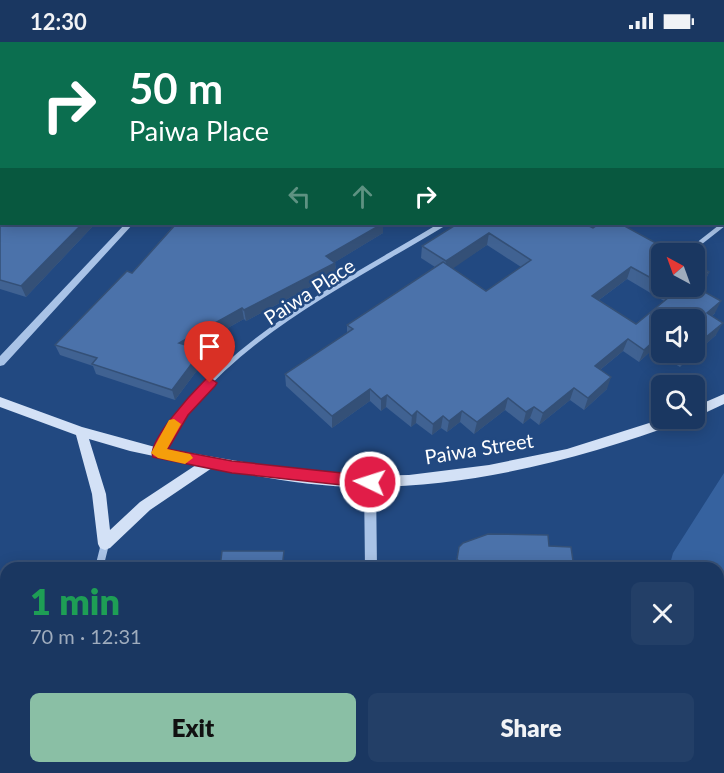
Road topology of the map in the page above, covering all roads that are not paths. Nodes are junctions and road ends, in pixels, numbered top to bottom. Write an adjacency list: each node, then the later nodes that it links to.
1 (128, 225): 5 (street)
2 (441, 225): 11 (street, Paiwa Place)
3 (723, 225): 4 (lane)
4 (701, 242)
5 (0, 362)
6 (724, 399): 8 (main road)
7 (0, 402): 10 (main road, Paiwa Street)
8 (705, 408)
9 (652, 429): 13 (main road, Paiwa Street)
10 (81, 432): 11 (main road, Paiwa Street); 14 (main road)
11 (158, 453): 12 (main road, Paiwa Street)
12 (210, 463): 13 (main road, Paiwa Street); 14 (main road)
13 (370, 482): 16 (street)
14 (105, 544): 15 (street)
15 (100, 562)
16 (371, 562)

